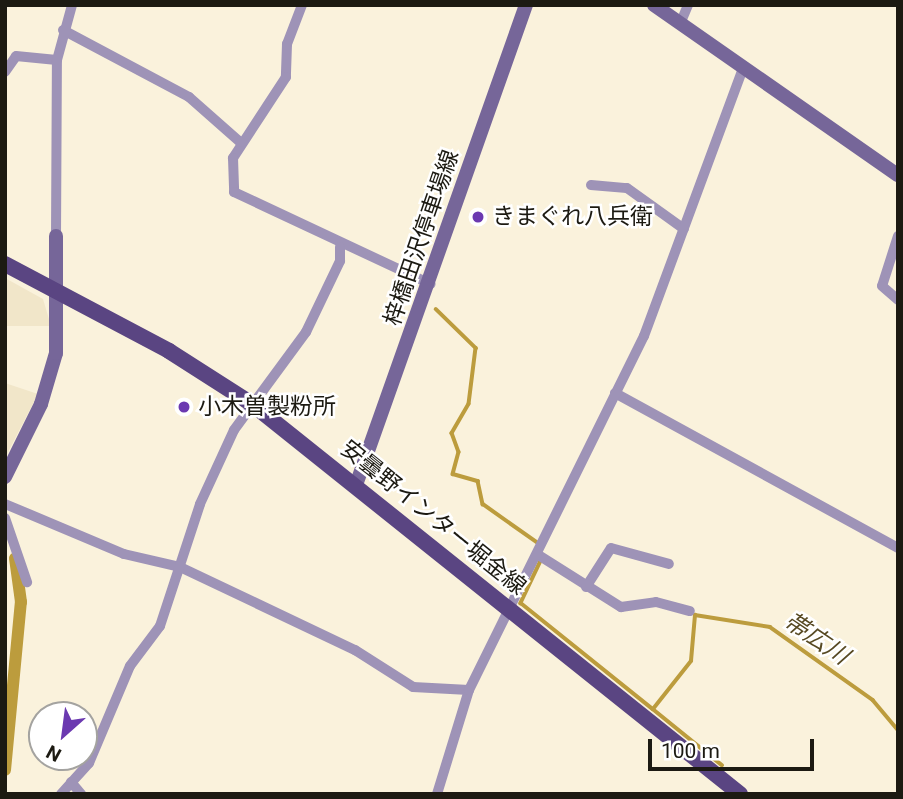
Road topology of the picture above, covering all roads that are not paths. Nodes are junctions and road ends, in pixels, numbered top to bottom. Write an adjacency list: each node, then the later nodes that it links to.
1 (72, 5): 7 (street)
2 (302, 5): 11 (street)
3 (526, 5): 19 (street, 梓橋田沢停車場線)
4 (654, 5): 6 (street)
5 (688, 5): 6 (street)
6 (680, 24): 9 (street)
7 (63, 30): 8 (street); 11 (street)
8 (57, 60): 10 (street); 15 (street)
9 (743, 68): 12 (street); 14 (street)
10 (5, 72)
11 (240, 142): 17 (street)
12 (898, 175)
13 (591, 185): 14 (street)
14 (684, 229): 22 (street)
15 (56, 236): 20 (street)
16 (898, 236): 21 (street)
17 (340, 247): 19 (street); 23 (street)
18 (5, 264): 20 (main road, 安曇野インター堀金線)
19 (431, 285): 25 (street, 梓橋田沢停車場線)
20 (57, 292): 23 (main road, 安曇野インター堀金線); 24 (street)
21 (898, 300)
22 (615, 394): 28 (street); 29 (street)
23 (252, 404): 25 (main road, 安曇野インター堀金線); 31 (street)
24 (5, 477)
25 (356, 485): 34 (main road, 安曇野インター堀金線)
26 (5, 503): 31 (street)
27 (5, 518): 32 (street)
28 (898, 548)
29 (540, 556): 33 (street); 34 (street)
30 (669, 564): 33 (street)
31 (180, 567): 36 (street); 37 (street)
32 (27, 582)
33 (586, 587): 35 (street)
34 (510, 608): 36 (street); 41 (main road, 安曇野インター堀金線)
35 (690, 611)
36 (469, 691): 40 (street)
37 (71, 782): 38 (street); 39 (street)
38 (61, 794)
39 (81, 794)
40 (437, 794)
41 (740, 794)

